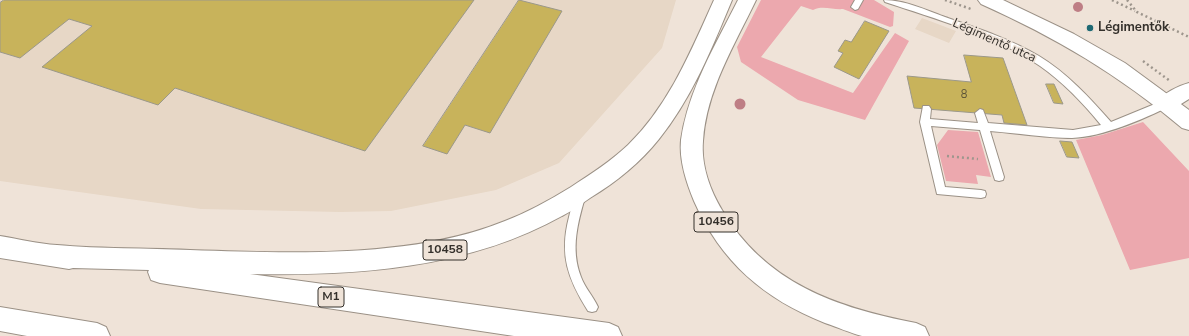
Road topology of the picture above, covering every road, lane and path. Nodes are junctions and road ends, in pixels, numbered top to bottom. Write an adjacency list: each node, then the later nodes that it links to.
1 (722, 0): 21 (main road, 10458)
2 (747, 0): 29 (main road, 10456)
3 (888, 0): 17 (lane, Légimentő utca)
4 (987, 0): 11 (main road)
5 (1112, 0): 7 (path)
6 (1127, 0): 7 (path)
7 (1137, 12): 8 (path)
8 (1189, 37)
9 (1143, 61): 10 (path)
10 (1187, 91): 11 (street)
11 (1167, 103): 15 (main road); 17 (lane)
12 (926, 109): 14 (lane)
13 (980, 113): 16 (lane)
14 (925, 122): 16 (lane); 18 (lane)
15 (1189, 122)
16 (984, 126): 17 (lane); 19 (lane)
17 (1109, 127)
18 (932, 155): 19 (path); 22 (lane)
19 (994, 160): 20 (lane)
20 (999, 177)
21 (582, 192): 24 (main road, 10458); 25 (lane)
22 (981, 194)
23 (0, 247): 24 (main road, M1)
24 (54, 256): 28 (main road, M1)
25 (592, 307)
26 (0, 319): 27 (main road)
27 (97, 336)
28 (609, 336)
29 (916, 336)

